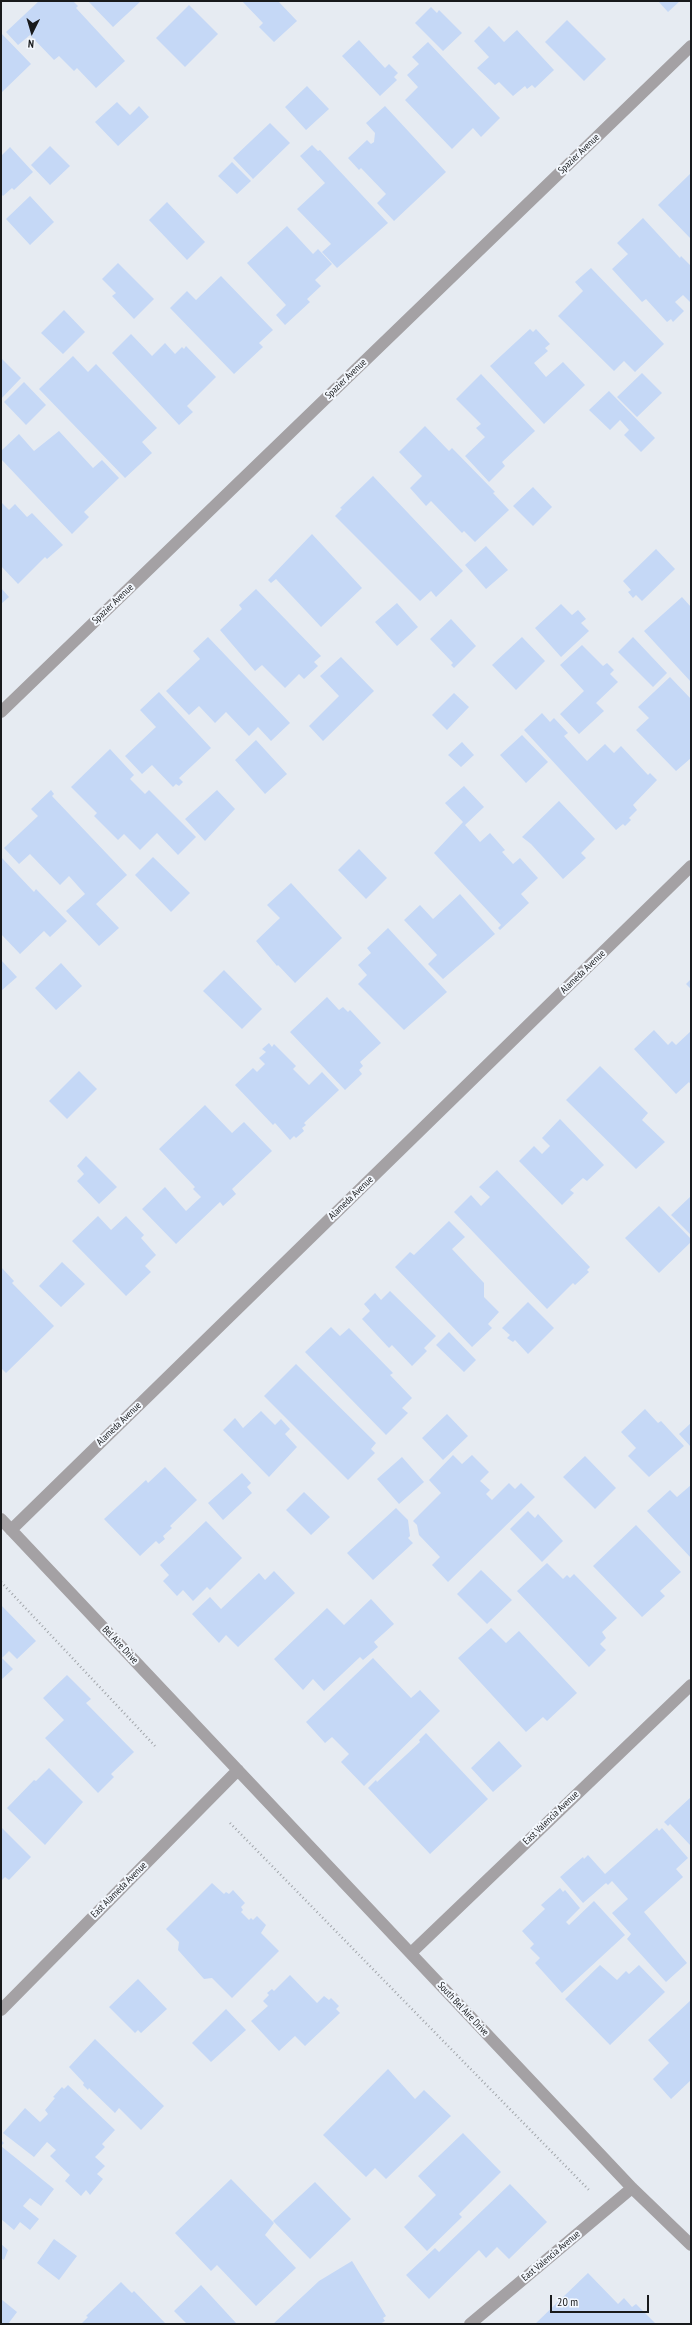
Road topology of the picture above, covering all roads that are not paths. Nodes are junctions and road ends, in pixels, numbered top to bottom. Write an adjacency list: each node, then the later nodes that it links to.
1 (691, 46): 2 (street, Spazier Avenue)
2 (1, 712)
3 (691, 866): 5 (street, Alameda Avenue)
4 (1, 1520): 5 (street, Bel Aire Drive)
5 (11, 1530): 7 (street, Bel Aire Drive)
6 (691, 1685): 8 (street, East Valencia Avenue)
7 (238, 1770): 8 (street, South Bel Aire Drive); 9 (street, East Alameda Avenue)
8 (412, 1952): 10 (street, South Bel Aire Drive)
9 (1, 2010)
10 (632, 2188): 11 (street, South Bel Aire Drive); 12 (street, East Valencia Avenue)
11 (691, 2245)
12 (470, 2324)

